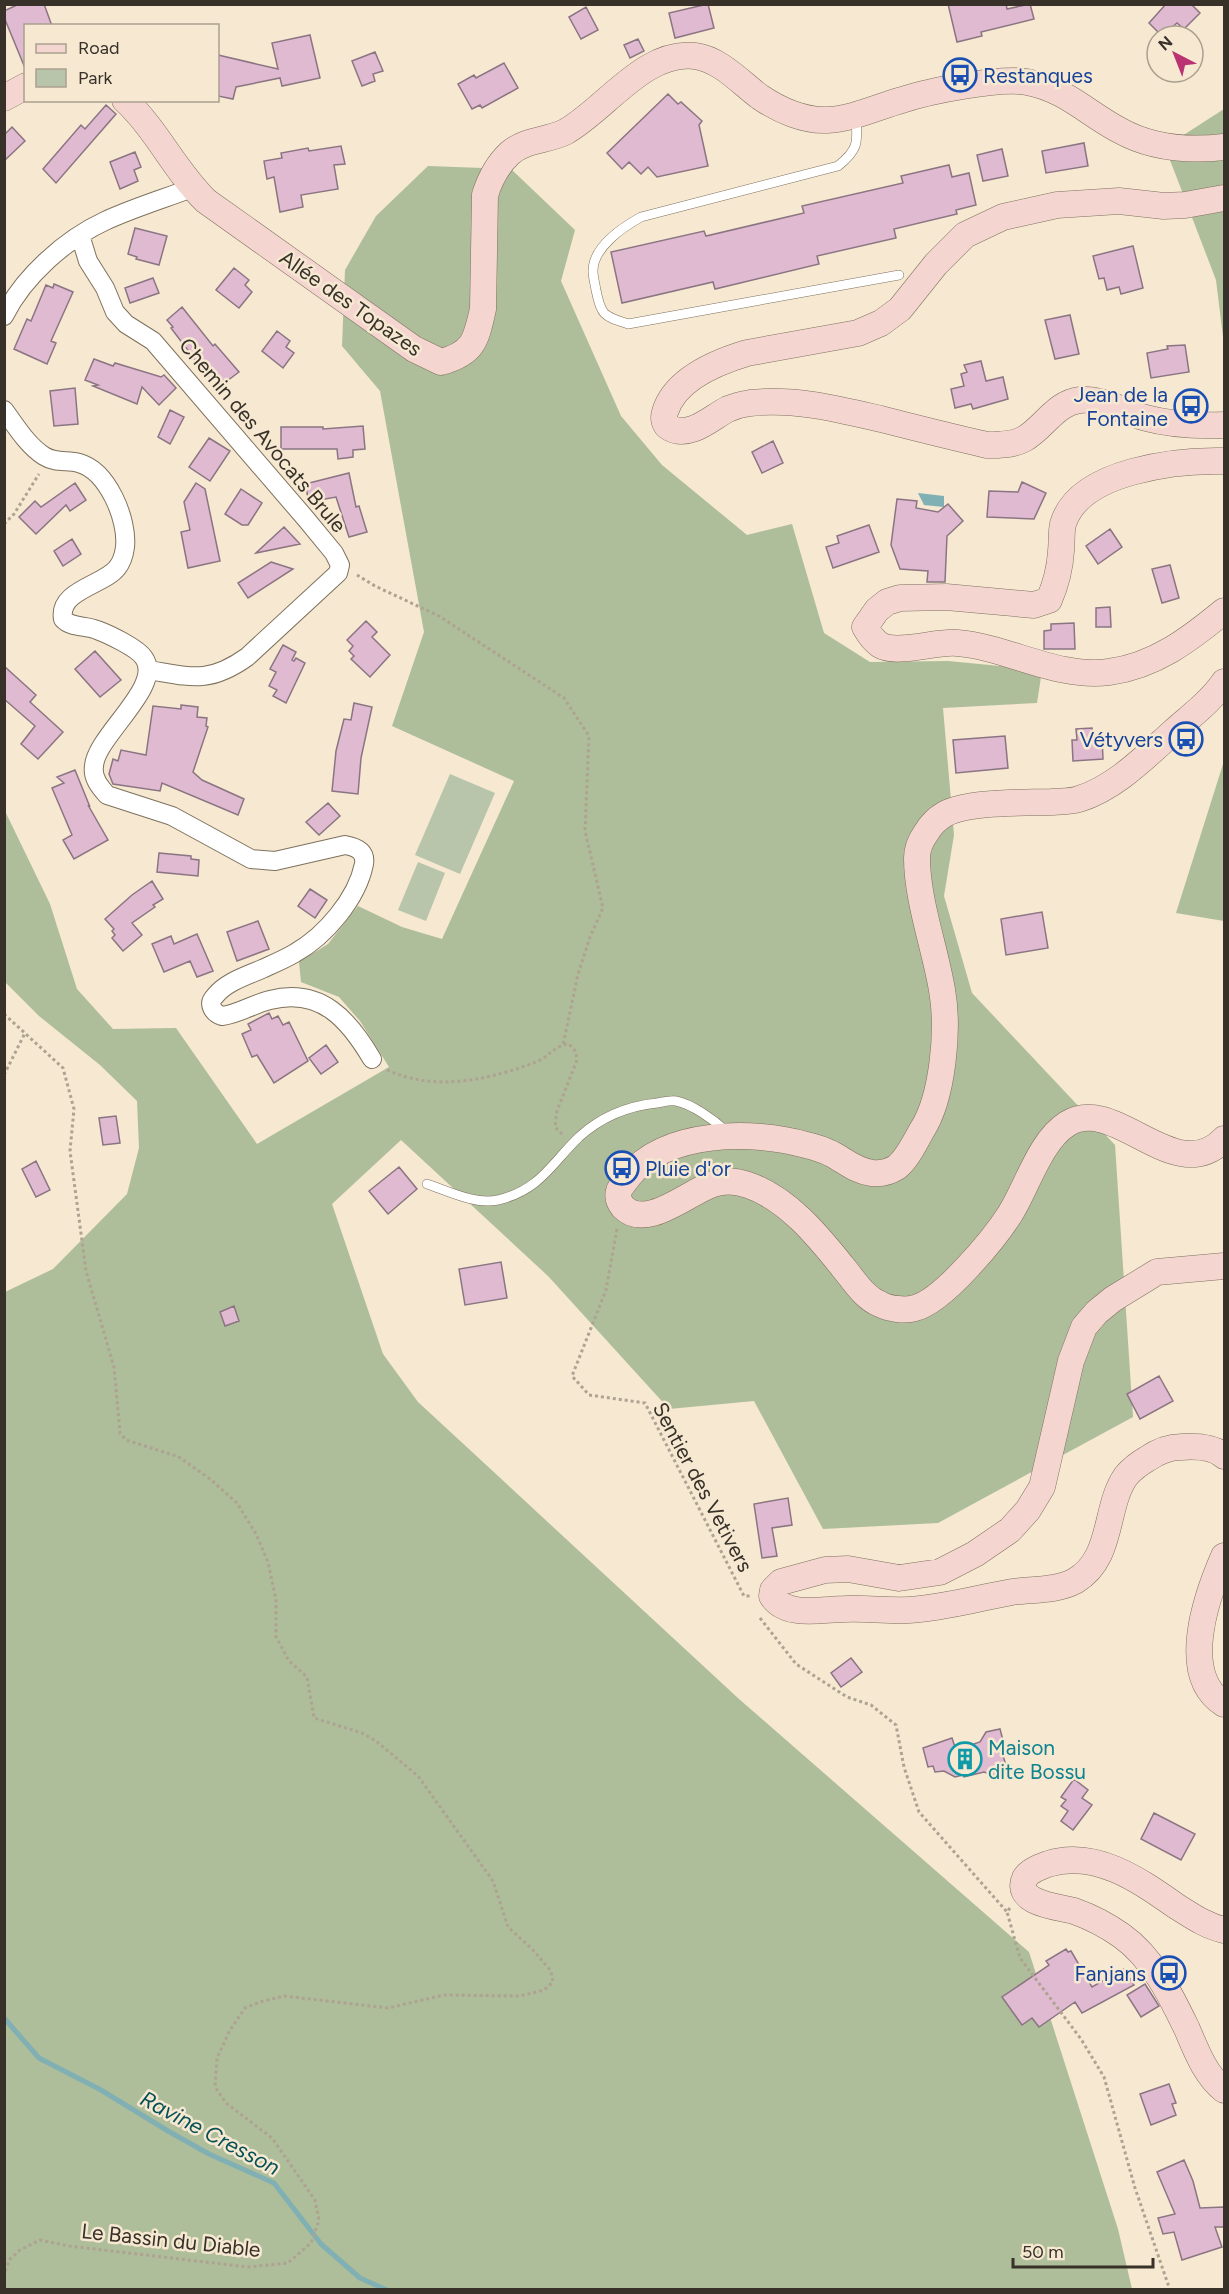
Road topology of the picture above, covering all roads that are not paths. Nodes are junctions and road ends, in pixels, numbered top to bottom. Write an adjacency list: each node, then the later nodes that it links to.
1 (24, 87): 2 (main road)
2 (4, 98)
3 (127, 102): 6 (main road, Allée des Topazes)
4 (856, 115): 5 (main road, Allée des Topazes); 6 (main road, Allée des Topazes); 9 (lane)
5 (1224, 147)
6 (192, 188): 8 (street)
7 (1224, 198): 12 (main road)
8 (80, 236): 10 (street); 15 (street, Chemin des Avocats Brule)
9 (899, 276)
10 (4, 316)
11 (4, 410): 15 (street)
12 (1224, 425)
13 (1224, 461): 14 (main road)
14 (1224, 611)
15 (149, 670): 17 (street)
16 (1224, 682): 18 (main road)
17 (372, 1059)
18 (732, 1137): 19 (main road); 20 (lane)
19 (1224, 1139)
20 (427, 1184)
21 (1224, 1266): 22 (main road)
22 (1224, 1456)
23 (1224, 1556): 24 (main road)
24 (1224, 1704)
25 (1224, 1930): 26 (main road)
26 (1224, 2090)

